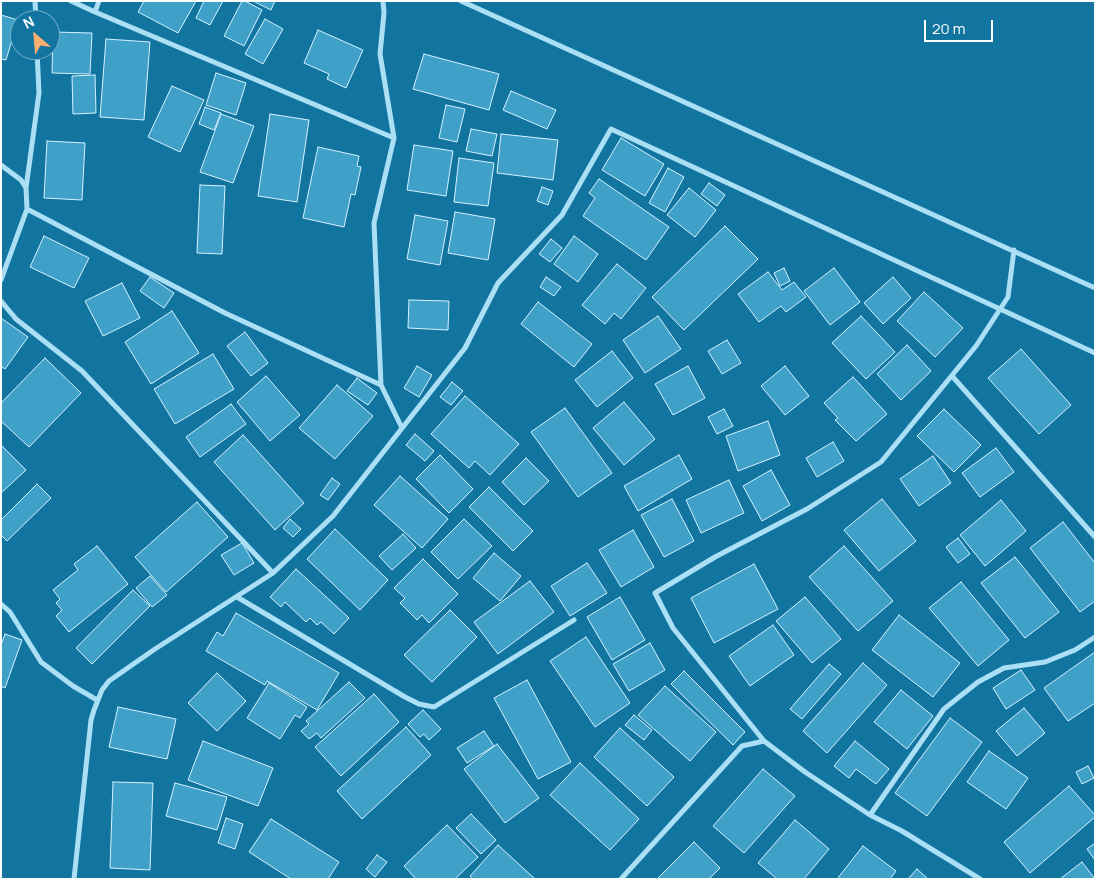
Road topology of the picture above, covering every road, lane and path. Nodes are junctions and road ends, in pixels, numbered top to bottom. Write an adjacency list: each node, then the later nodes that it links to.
1 (71, 1): 5 (street)
2 (99, 1): 5 (street)
3 (383, 1): 7 (street)
4 (461, 1): 11 (street)
5 (95, 12): 7 (street)
6 (37, 60): 9 (street)
7 (394, 138): 18 (street)
8 (1, 165): 9 (street)
9 (26, 188): 10 (street)
10 (27, 209): 12 (street); 18 (street)
11 (1014, 250): 13 (street); 15 (street)
12 (1, 280)
13 (1095, 288)
14 (1, 301): 21 (street)
15 (1000, 308): 16 (street); 17 (street); 19 (street)
16 (1095, 352)
17 (952, 376): 20 (street); 27 (street)
18 (381, 385): 19 (street)
19 (402, 428): 21 (street)
20 (1095, 537)
21 (273, 573): 22 (street)
22 (237, 597): 24 (street); 26 (street)
23 (1, 604): 26 (street)
24 (574, 620)
25 (1095, 637): 28 (street)
26 (97, 700): 29 (street)
27 (764, 741): 28 (street); 30 (street)
28 (870, 815): 31 (street)
29 (74, 879)
30 (621, 879)
31 (980, 879)

